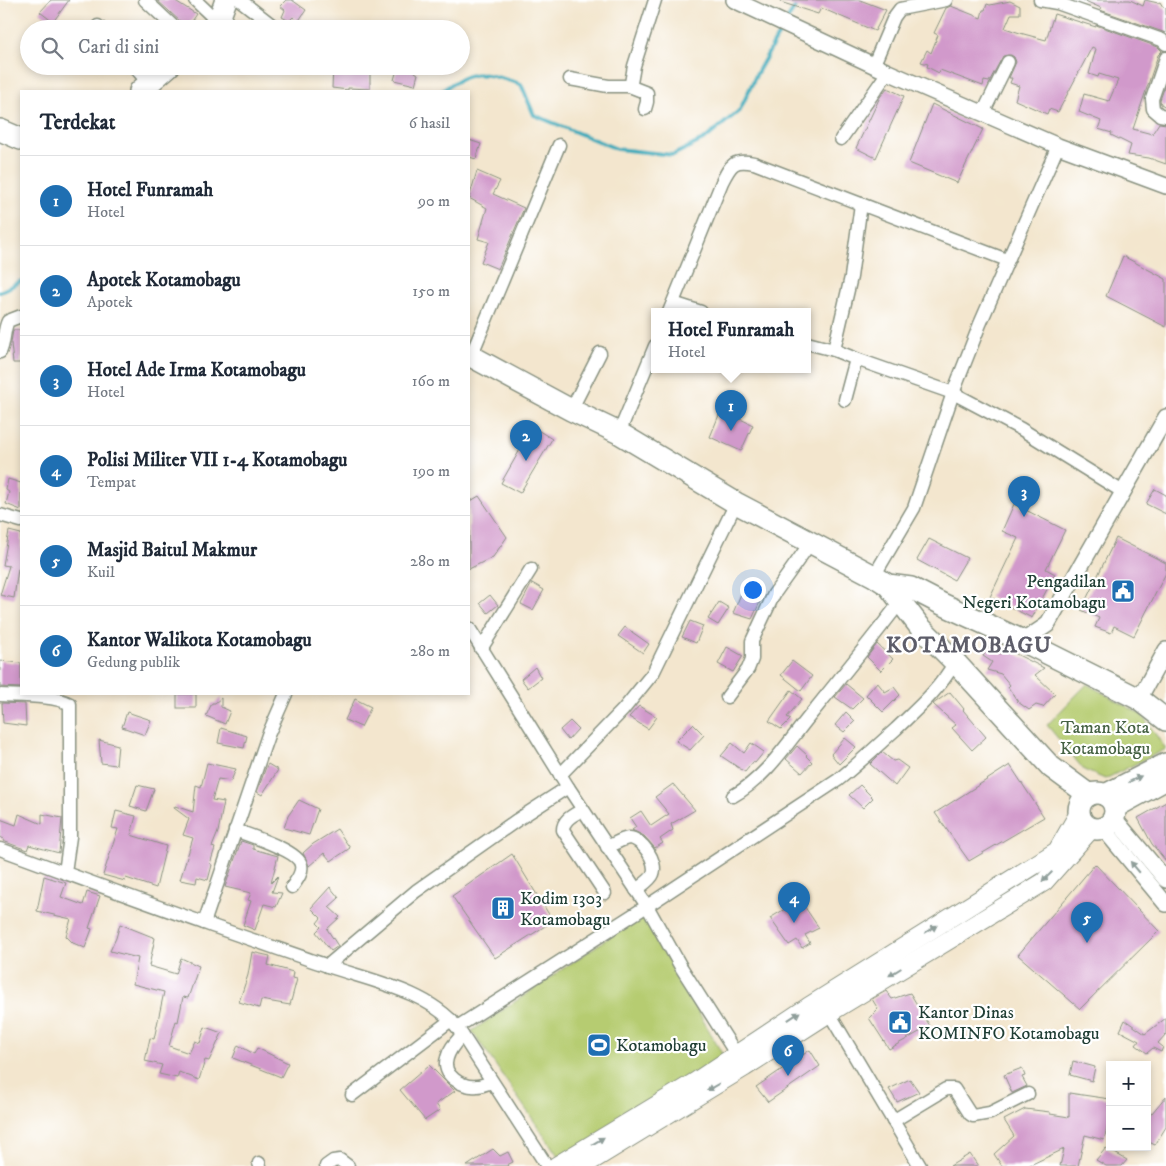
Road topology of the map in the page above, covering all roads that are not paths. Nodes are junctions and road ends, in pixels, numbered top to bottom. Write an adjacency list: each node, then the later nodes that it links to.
1 (145, 0): 9 (street)
2 (195, 0): 10 (street)
3 (226, 0): 11 (highway)
4 (240, 0): 12 (street)
5 (655, 0): 21 (street)
6 (946, 0): 16 (street)
7 (1040, 0): 13 (street)
8 (739, 1): 16 (street)
9 (166, 20)
10 (210, 20)
11 (216, 20)
12 (266, 20)
13 (1166, 44)
14 (1166, 58): 25 (street)
15 (1008, 62): 24 (street)
16 (874, 64): 17 (street)
17 (888, 72): 24 (street); 28 (street)
18 (138, 75): 22 (street)
19 (158, 75): 22 (highway)
20 (570, 79): 21 (street)
21 (629, 86): 23 (street)
22 (144, 87)
23 (645, 109)
24 (983, 113): 30 (street)
25 (1166, 116)
26 (0, 130): 27 (highway)
27 (20, 139)
28 (841, 139)
29 (558, 145): 40 (street)
30 (1058, 146): 31 (street); 33 (street)
31 (1166, 186)
32 (861, 204): 33 (street); 34 (street); 37 (street)
33 (1007, 260): 43 (street)
34 (671, 308)
35 (20, 316): 38 (street)
36 (811, 344): 37 (street)
37 (834, 350): 42 (street)
38 (0, 352)
39 (600, 353): 45 (street)
40 (470, 355): 45 (highway)
41 (651, 355): 47 (street)
42 (856, 359): 43 (street); 44 (street)
43 (952, 393): 48 (street); 54 (street)
44 (845, 400)
45 (570, 410): 47 (highway)
46 (1166, 417): 48 (street)
47 (618, 433): 49 (highway)
48 (1123, 492): 57 (street)
49 (736, 503): 52 (highway); 71 (street)
50 (0, 515): 51 (street)
51 (20, 521)
52 (811, 542): 54 (highway); 67 (street)
53 (531, 569): 61 (street)
54 (881, 580): 55 (highway); 56 (highway)
55 (901, 601): 58 (highway); 74 (street)
56 (942, 604): 58 (highway); 60 (highway)
57 (1047, 625): 60 (street); 63 (street)
58 (920, 627): 64 (highway)
59 (470, 630): 61 (street)
60 (1023, 641): 63 (highway)
61 (481, 648): 71 (street)
62 (1166, 650): 68 (street)
63 (1049, 654): 68 (highway)
64 (955, 662): 76 (highway); 86 (street)
65 (0, 695): 80 (street)
66 (286, 695): 77 (street)
67 (727, 697)
68 (1140, 699): 69 (highway)
69 (1166, 720)
70 (1166, 764): 76 (highway, one-way to 70)
71 (560, 775): 73 (street)
72 (1166, 780): 76 (highway)
73 (568, 788): 75 (street); 88 (street)
74 (733, 796)
75 (582, 810): 78 (street); 84 (street)
76 (1099, 812): 81 (street); 85 (street, one-way to 76); 89 (main road, one-way to 89); 91 (main road, one-way to 76)
77 (235, 830): 82 (street); 87 (street)
78 (607, 847): 83 (street); 83 (street)
79 (0, 849): 80 (street)
80 (65, 872): 87 (street)
81 (1166, 880)
82 (292, 887)
83 (636, 890): 86 (street)
84 (606, 893)
85 (1166, 904)
86 (647, 906): 90 (street); 91 (street)
87 (204, 923): 88 (street)
88 (327, 966): 90 (street)
89 (829, 1013): 91 (main road); 95 (street)
90 (457, 1027): 92 (street); 92 (street); 94 (street)
91 (741, 1061): 96 (main road, one-way to 96); 100 (main road, one-way to 91)
92 (492, 1082): 99 (street)
93 (1028, 1094): 95 (street)
94 (352, 1095)
95 (893, 1121): 101 (street)
96 (589, 1164)
97 (326, 1166): 98 (street)
98 (348, 1166)
99 (547, 1166)
100 (556, 1166)
101 (920, 1166)

